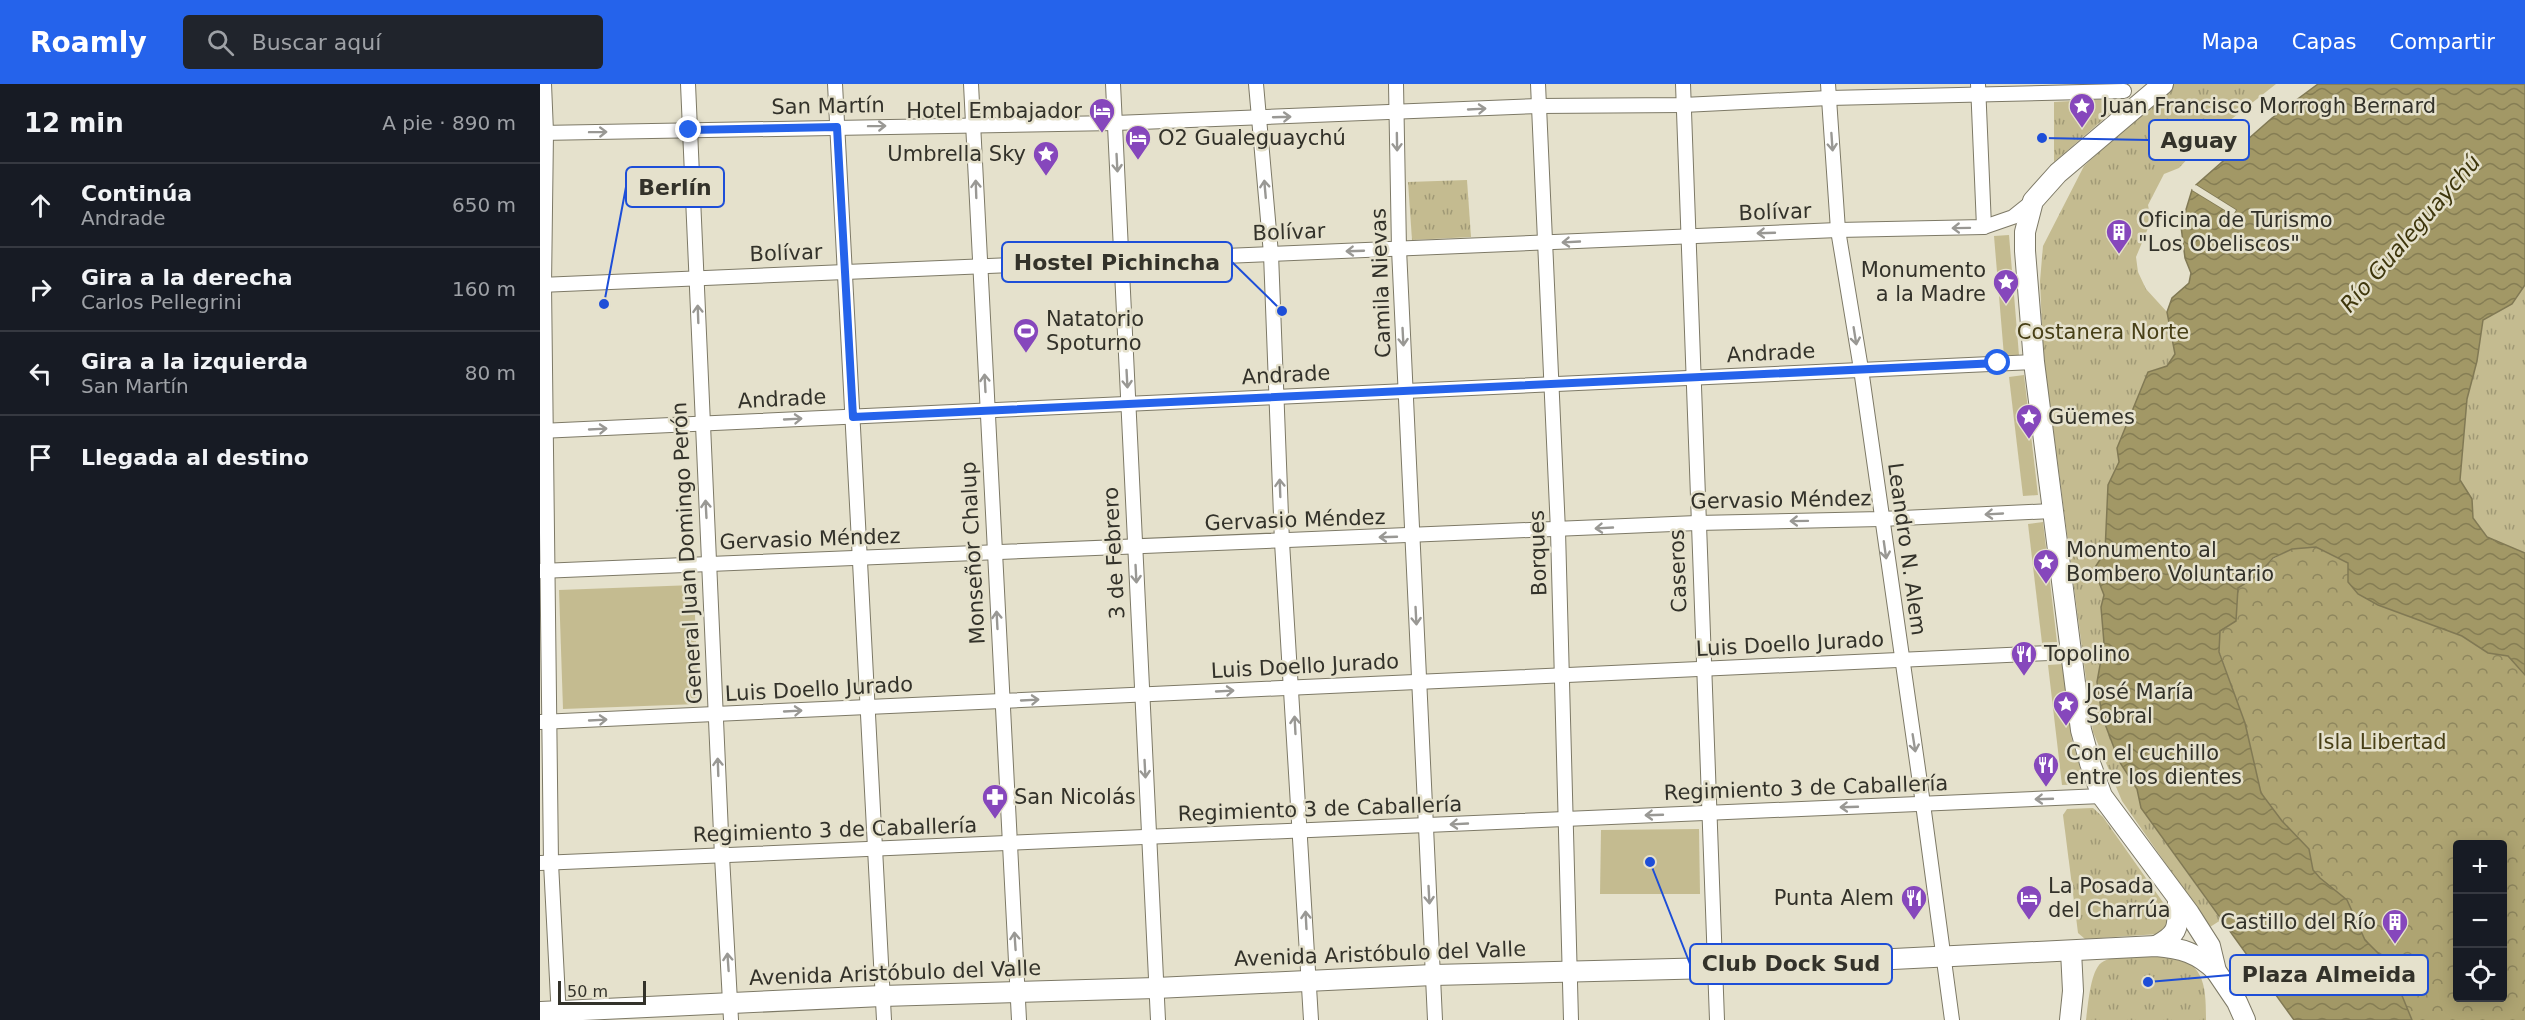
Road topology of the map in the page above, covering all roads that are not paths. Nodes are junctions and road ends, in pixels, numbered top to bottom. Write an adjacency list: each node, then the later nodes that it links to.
1 (544, 84): 23 (street)
2 (688, 84): 22 (street, General Juan Domingo Perón)
3 (835, 84): 21 (street)
4 (971, 84): 20 (street, Monseñor Chalup)
5 (1113, 84): 19 (street, 3 de Febrero)
6 (1257, 84): 18 (street)
7 (1396, 84): 16 (street, Camila Nievas)
8 (1538, 84): 14 (street, Borques)
9 (1683, 84): 15 (street, Caseros)
10 (2163, 84): 17 (main road)
11 (2124, 87): 12 (street, San Martín); 17 (street)
12 (1979, 90): 13 (street, San Martín); 25 (street)
13 (1828, 91): 15 (street, San Martín); 26 (street, Leandro N. Alem, one-way to 26)
14 (1539, 105): 15 (street, San Martín); 16 (street, San Martín, one-way to 14); 28 (street, Borques)
15 (1683, 105): 27 (street, Caseros)
16 (1396, 112): 18 (street, San Martín, one-way to 16); 29 (street, Camila Nievas, one-way to 29)
17 (2124, 116): 24 (main road)
18 (1259, 118): 19 (street, San Martín); 30 (street, one-way to 18)
19 (1115, 123): 20 (street, San Martín); 31 (street, 3 de Febrero, one-way to 31)
20 (974, 124): 21 (street, San Martín, one-way to 20); 32 (street, Monseñor Chalup, one-way to 20)
21 (837, 127): 22 (street, San Martín); 33 (street)
22 (689, 130): 23 (street, San Martín, one-way to 22); 34 (street, General Juan Domingo Perón)
23 (543, 132): 35 (street)
24 (2033, 201): 25 (street, Bolívar); 36 (main road)
25 (1984, 227): 26 (street, Bolívar, one-way to 26)
26 (1838, 230): 27 (street, Bolívar, one-way to 27); 37 (street, Leandro N. Alem, one-way to 37)
27 (1688, 237): 28 (street, Bolívar, one-way to 28); 38 (street, Caseros)
28 (1545, 244): 29 (street, Bolívar); 39 (street, Borques)
29 (1399, 249): 30 (street, Bolívar, one-way to 30); 40 (street, Camila Nievas, one-way to 40)
30 (1270, 254): 31 (street, Bolívar); 41 (street)
31 (1122, 260): 32 (street, Bolívar); 42 (street, 3 de Febrero, one-way to 42)
32 (979, 266): 33 (street, Bolívar); 43 (street, Monseñor Chalup, one-way to 32)
33 (845, 272): 34 (street, Bolívar); 44 (street)
34 (696, 278): 35 (street, Bolívar); 45 (street, General Juan Domingo Perón, one-way to 34)
35 (542, 285): 46 (street)
36 (2034, 362): 37 (street, Andrade); 47 (main road)
37 (1861, 369): 38 (street, Andrade); 48 (street, Leandro N. Alem)
38 (1693, 377): 39 (street, Andrade); 49 (street, Caseros)
39 (1552, 383): 40 (street, Andrade); 50 (street, Borques)
40 (1406, 391): 41 (street, Andrade); 51 (street, Camila Nievas)
41 (1276, 397): 42 (street, Andrade); 52 (street, one-way to 41)
42 (1128, 404): 43 (street, Andrade); 53 (street, 3 de Febrero)
43 (986, 410): 44 (street, Andrade); 54 (street, Monseñor Chalup)
44 (853, 417): 45 (street, Andrade, one-way to 44); 55 (street)
45 (703, 424): 46 (street, Andrade, one-way to 45); 56 (street, General Juan Domingo Perón, one-way to 45)
46 (543, 431): 57 (street)
47 (2052, 511): 48 (street, Gervasio Méndez, one-way to 48); 58 (main road)
48 (1881, 519): 49 (street, Gervasio Méndez, one-way to 49); 59 (street, Leandro N. Alem, one-way to 59)
49 (1697, 523): 50 (street, Gervasio Méndez, one-way to 50); 60 (street, Caseros)
50 (1558, 531): 51 (street, Gervasio Méndez); 61 (street, Borques)
51 (1412, 536): 52 (street, Gervasio Méndez, one-way to 52); 62 (street, Camila Nievas, one-way to 62)
52 (1282, 542): 53 (street, Gervasio Méndez); 63 (street)
53 (1135, 547): 54 (street, Gervasio Méndez); 64 (street, 3 de Febrero, one-way to 64)
54 (994, 553): 55 (street, Gervasio Méndez); 65 (street, Monseñor Chalup, one-way to 54)
55 (859, 558): 56 (street, Gervasio Méndez); 66 (street)
56 (709, 564): 57 (street, Gervasio Méndez); 67 (street, General Juan Domingo Perón)
57 (544, 571): 68 (street)
58 (2071, 652): 59 (street, Luis Doello Jurado); 69 (main road)
59 (1901, 660): 60 (street, Luis Doello Jurado); 70 (street, Leandro N. Alem, one-way to 70)
60 (1704, 669): 61 (street, Luis Doello Jurado); 71 (street, Caseros)
61 (1562, 675): 62 (street, Luis Doello Jurado); 72 (street, Borques)
62 (1419, 682): 63 (street, Luis Doello Jurado); 73 (street, Camila Nievas)
63 (1293, 688): 64 (street, Luis Doello Jurado, one-way to 63); 74 (street, one-way to 63)
64 (1142, 695): 65 (street, Luis Doello Jurado, one-way to 64); 75 (street, 3 de Febrero, one-way to 75)
65 (1001, 701): 66 (street, Luis Doello Jurado); 76 (street, Monseñor Chalup)
66 (868, 707): 67 (street, Luis Doello Jurado, one-way to 66); 77 (street)
67 (716, 714): 68 (street, Luis Doello Jurado, one-way to 67); 78 (street, General Juan Domingo Perón, one-way to 67)
68 (545, 722): 79 (street)
69 (2102, 796): 70 (street, Regimiento 3 de Caballería, one-way to 70); 80 (main road)
70 (1923, 804): 71 (street, Regimiento 3 de Caballería, one-way to 71); 83 (street, Leandro N. Alem)
71 (1709, 813): 72 (street, Regimiento 3 de Caballería, one-way to 72); 84 (street, Caseros)
72 (1567, 819): 73 (street, Regimiento 3 de Caballería, one-way to 73); 86 (street, Borques)
73 (1426, 825): 74 (street, Regimiento 3 de Caballería); 87 (street, Camila Nievas, one-way to 87)
74 (1300, 831): 75 (street, Regimiento 3 de Caballería); 88 (street, one-way to 74)
75 (1148, 837): 76 (street, Regimiento 3 de Caballería); 89 (street, 3 de Febrero)
76 (1009, 843): 77 (street, Regimiento 3 de Caballería); 90 (street, Monseñor Chalup, one-way to 76)
77 (874, 849): 78 (street, Regimiento 3 de Caballería); 91 (street)
78 (722, 856): 79 (street, Regimiento 3 de Caballería); 92 (street, General Juan Domingo Perón, one-way to 78)
79 (546, 863): 93 (street)
80 (2178, 901): 81 (main road); 85 (main road)
81 (2156, 945): 82 (main road, Avenida Aristóbulo del Valle); 85 (main road, Avenida Aristóbulo del Valle)
82 (2071, 951): 83 (main road, Avenida Aristóbulo del Valle); 102 (main road)
83 (1942, 957): 84 (main road, Avenida Aristóbulo del Valle); 101 (street, Leandro N. Alem)
84 (1714, 968): 86 (main road, Avenida Aristóbulo del Valle); 100 (street, Caseros)
85 (2216, 970): 103 (main road)
86 (1571, 971): 87 (main road, Avenida Aristóbulo del Valle); 99 (street, Borques)
87 (1433, 975): 88 (main road, Avenida Aristóbulo del Valle); 98 (street, Camila Nievas)
88 (1309, 981): 89 (main road, Avenida Aristóbulo del Valle); 97 (street)
89 (1156, 988): 90 (main road, Avenida Aristóbulo del Valle); 96 (street, 3 de Febrero)
90 (1018, 992): 91 (main road, Avenida Aristóbulo del Valle); 95 (street, Monseñor Chalup)
91 (882, 996): 92 (main road, Avenida Aristóbulo del Valle); 94 (street)
92 (731, 1012): 93 (main road, Avenida Aristóbulo del Valle)
93 (552, 1014)
94 (884, 1020)
95 (1019, 1020)
96 (1158, 1020)
97 (1311, 1020)
98 (1435, 1020)
99 (1571, 1020)
100 (1717, 1020)
101 (1952, 1020)
102 (2070, 1020)
103 (2245, 1020)

